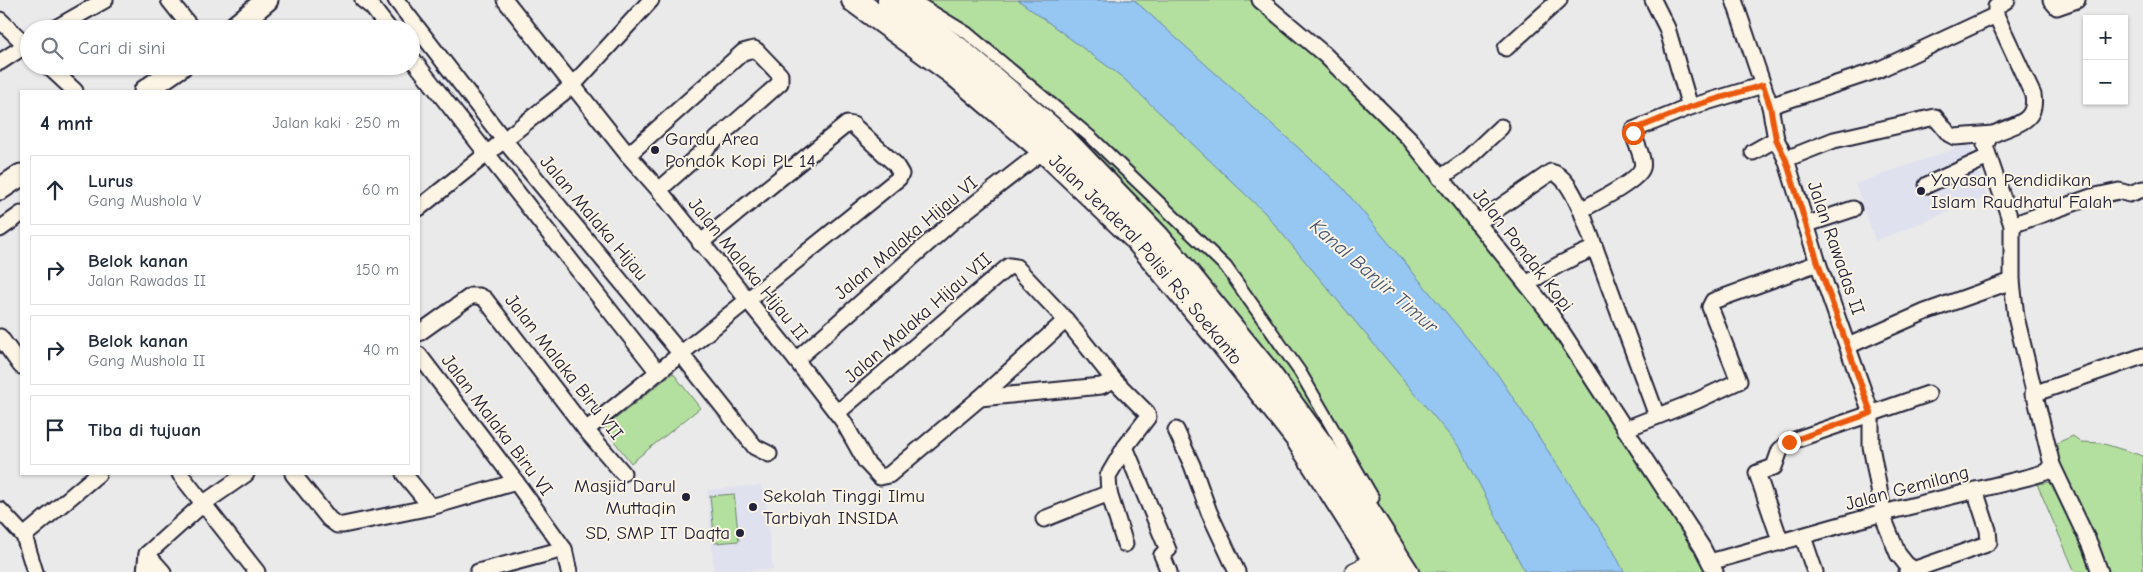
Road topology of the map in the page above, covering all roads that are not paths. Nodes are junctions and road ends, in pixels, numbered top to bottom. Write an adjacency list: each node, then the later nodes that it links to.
1 (105, 0): 21 (street)
2 (169, 0): 22 (street)
3 (267, 0): 23 (main road)
4 (388, 0): 17 (street)
5 (396, 0): 25 (street, Jalan Malaka Hijau)
6 (651, 0): 34 (street)
7 (890, 0): 44 (main road, Jalan Jenderal Polisi RS. Soekanto)
8 (913, 0): 127 (street)
9 (1260, 0): 51 (street, Jalan Pondak Kopi)
10 (1559, 0): 28 (street)
11 (1653, 0): 39 (street)
12 (1734, 0): 35 (street, Jalan Rawadas II)
13 (2007, 0): 19 (street)
14 (2051, 0): 15 (street)
15 (2077, 0)
16 (507, 1): 34 (street, Jalan Malaka Hijau II)
17 (367, 3): 24 (street)
18 (863, 3): 44 (main road, Jalan Jenderal Polisi RS. Soekanto)
19 (1996, 15): 38 (street); 41 (street)
20 (0, 20): 27 (street)
21 (70, 20)
22 (185, 20)
23 (243, 20)
24 (382, 20)
25 (411, 20)
26 (420, 31): 43 (street, Jalan Malaka Hijau)
27 (20, 39)
28 (1506, 48)
29 (20, 51): 30 (street)
30 (0, 62)
31 (420, 68): 46 (street)
32 (58, 75): 36 (street)
33 (169, 75): 37 (main road)
34 (573, 85): 43 (street); 47 (street, Jalan Malaka Hijau II)
35 (1763, 85): 38 (street, Jalan Rawadas II); 39 (street)
36 (74, 90)
37 (146, 90)
38 (1770, 106): 42 (street, Jalan Rawadas II)
39 (1690, 107): 58 (street)
40 (1501, 127): 51 (street)
41 (1993, 134): 48 (street); 49 (street)
42 (1776, 139): 45 (street); 49 (street, Jalan Rawadas II)
43 (504, 140): 46 (street); 66 (street, Jalan Malaka Hijau)
44 (1054, 145): 79 (street, Jalan Malaka Hijau VI); 115 (main road, Jalan Jenderal Polisi RS. Soekanto)
45 (1753, 152)
46 (487, 154): 56 (street); 68 (street)
47 (628, 155): 55 (street, Jalan Malaka Hijau II); 55 (street)
48 (1988, 157): 52 (street); 62 (street)
49 (1786, 160): 61 (street, Jalan Rawadas II)
50 (20, 176): 53 (main road)
51 (1440, 178): 60 (street, Jalan Pondak Kopi)
52 (1927, 185)
53 (0, 189)
54 (2143, 189): 62 (street)
55 (659, 190): 64 (street, Jalan Malaka Hijau II)
56 (420, 207)
57 (1853, 209): 61 (street)
58 (1581, 210): 60 (street); 65 (street)
59 (20, 215): 63 (street)
60 (1477, 223): 70 (street, Jalan Pondak Kopi)
61 (1806, 225): 67 (street, Jalan Rawadas II)
62 (2012, 225): 69 (street)
63 (0, 229)
64 (700, 243): 71 (street, Jalan Malaka Hijau II); 71 (street)
65 (1596, 248): 70 (street); 88 (street)
66 (597, 252): 68 (street); 76 (street, Jalan Malaka Hijau)
67 (1818, 263): 75 (street, Jalan Rawadas II); 88 (street)
68 (578, 270): 81 (street)
69 (2012, 281): 75 (street); 84 (street)
70 (1527, 284): 89 (street, Jalan Pondak Kopi)
71 (747, 299): 76 (street); 79 (street, Jalan Malaka Hijau II)
72 (1066, 320): 82 (street, Jalan Malaka Hijau VII); 85 (street); 86 (street, Jalan Malaka Hijau VII)
73 (420, 332): 90 (street, Jalan Malaka Biru VII)
74 (0, 337): 80 (street)
75 (1848, 346): 87 (street, Jalan Rawadas II)
76 (681, 354): 81 (street); 93 (street, Jalan Malaka Hijau)
77 (420, 356): 101 (street, Jalan Malaka Biru VI)
78 (2143, 356): 84 (street)
79 (796, 360): 86 (street, Jalan Malaka Hijau II)
80 (20, 365)
81 (658, 372): 90 (street)
82 (1114, 380): 85 (street); 92 (street, Jalan Malaka Hijau VII)
83 (1928, 394): 87 (street)
84 (2033, 394): 94 (street)
85 (980, 398): 86 (street, Jalan Malaka Hijau II)
86 (837, 413)
87 (1871, 413): 107 (street, Jalan Rawadas II); 111 (street)
88 (1657, 416): 89 (street)
89 (1625, 429): 116 (street, Jalan Pondak Kopi)
90 (586, 430): 95 (street, Jalan Malaka Biru VII)
91 (1176, 430): 125 (street)
92 (1124, 447): 103 (street); 124 (street)
93 (769, 454)
94 (2052, 465): 102 (street, Jalan Gemilang); 129 (street)
95 (623, 473)
96 (97, 475): 109 (street)
97 (181, 475): 104 (street)
98 (245, 475): 104 (street)
99 (294, 475): 105 (street)
100 (405, 475): 105 (street)
101 (516, 482): 105 (street); 113 (street, Jalan Malaka Biru VI)
102 (1975, 490): 107 (street, Jalan Gemilang); 117 (street)
103 (1109, 493): 108 (street); 112 (street)
104 (204, 503): 114 (street); 121 (street)
105 (431, 507)
106 (0, 510): 109 (street)
107 (1883, 513): 110 (street, Jalan Gemilang); 117 (street, Jalan Rawadas II)
108 (1044, 519)
109 (24, 536): 118 (street)
110 (1803, 537): 111 (street, Jalan Gemilang); 128 (street)
111 (1781, 543): 116 (street, Jalan Gemilang)
112 (1125, 544)
113 (564, 549): 122 (street); 123 (street, Jalan Malaka Biru VI)
114 (148, 554): 119 (street); 120 (street)
115 (1390, 565): 126 (street)
116 (1713, 567)
117 (1913, 571)
118 (34, 572)
119 (145, 572)
120 (164, 572)
121 (258, 572)
122 (478, 572)
123 (569, 572)
124 (1169, 572)
125 (1237, 572)
126 (1355, 572)
127 (1418, 572)
128 (1815, 572)
129 (2100, 572)

